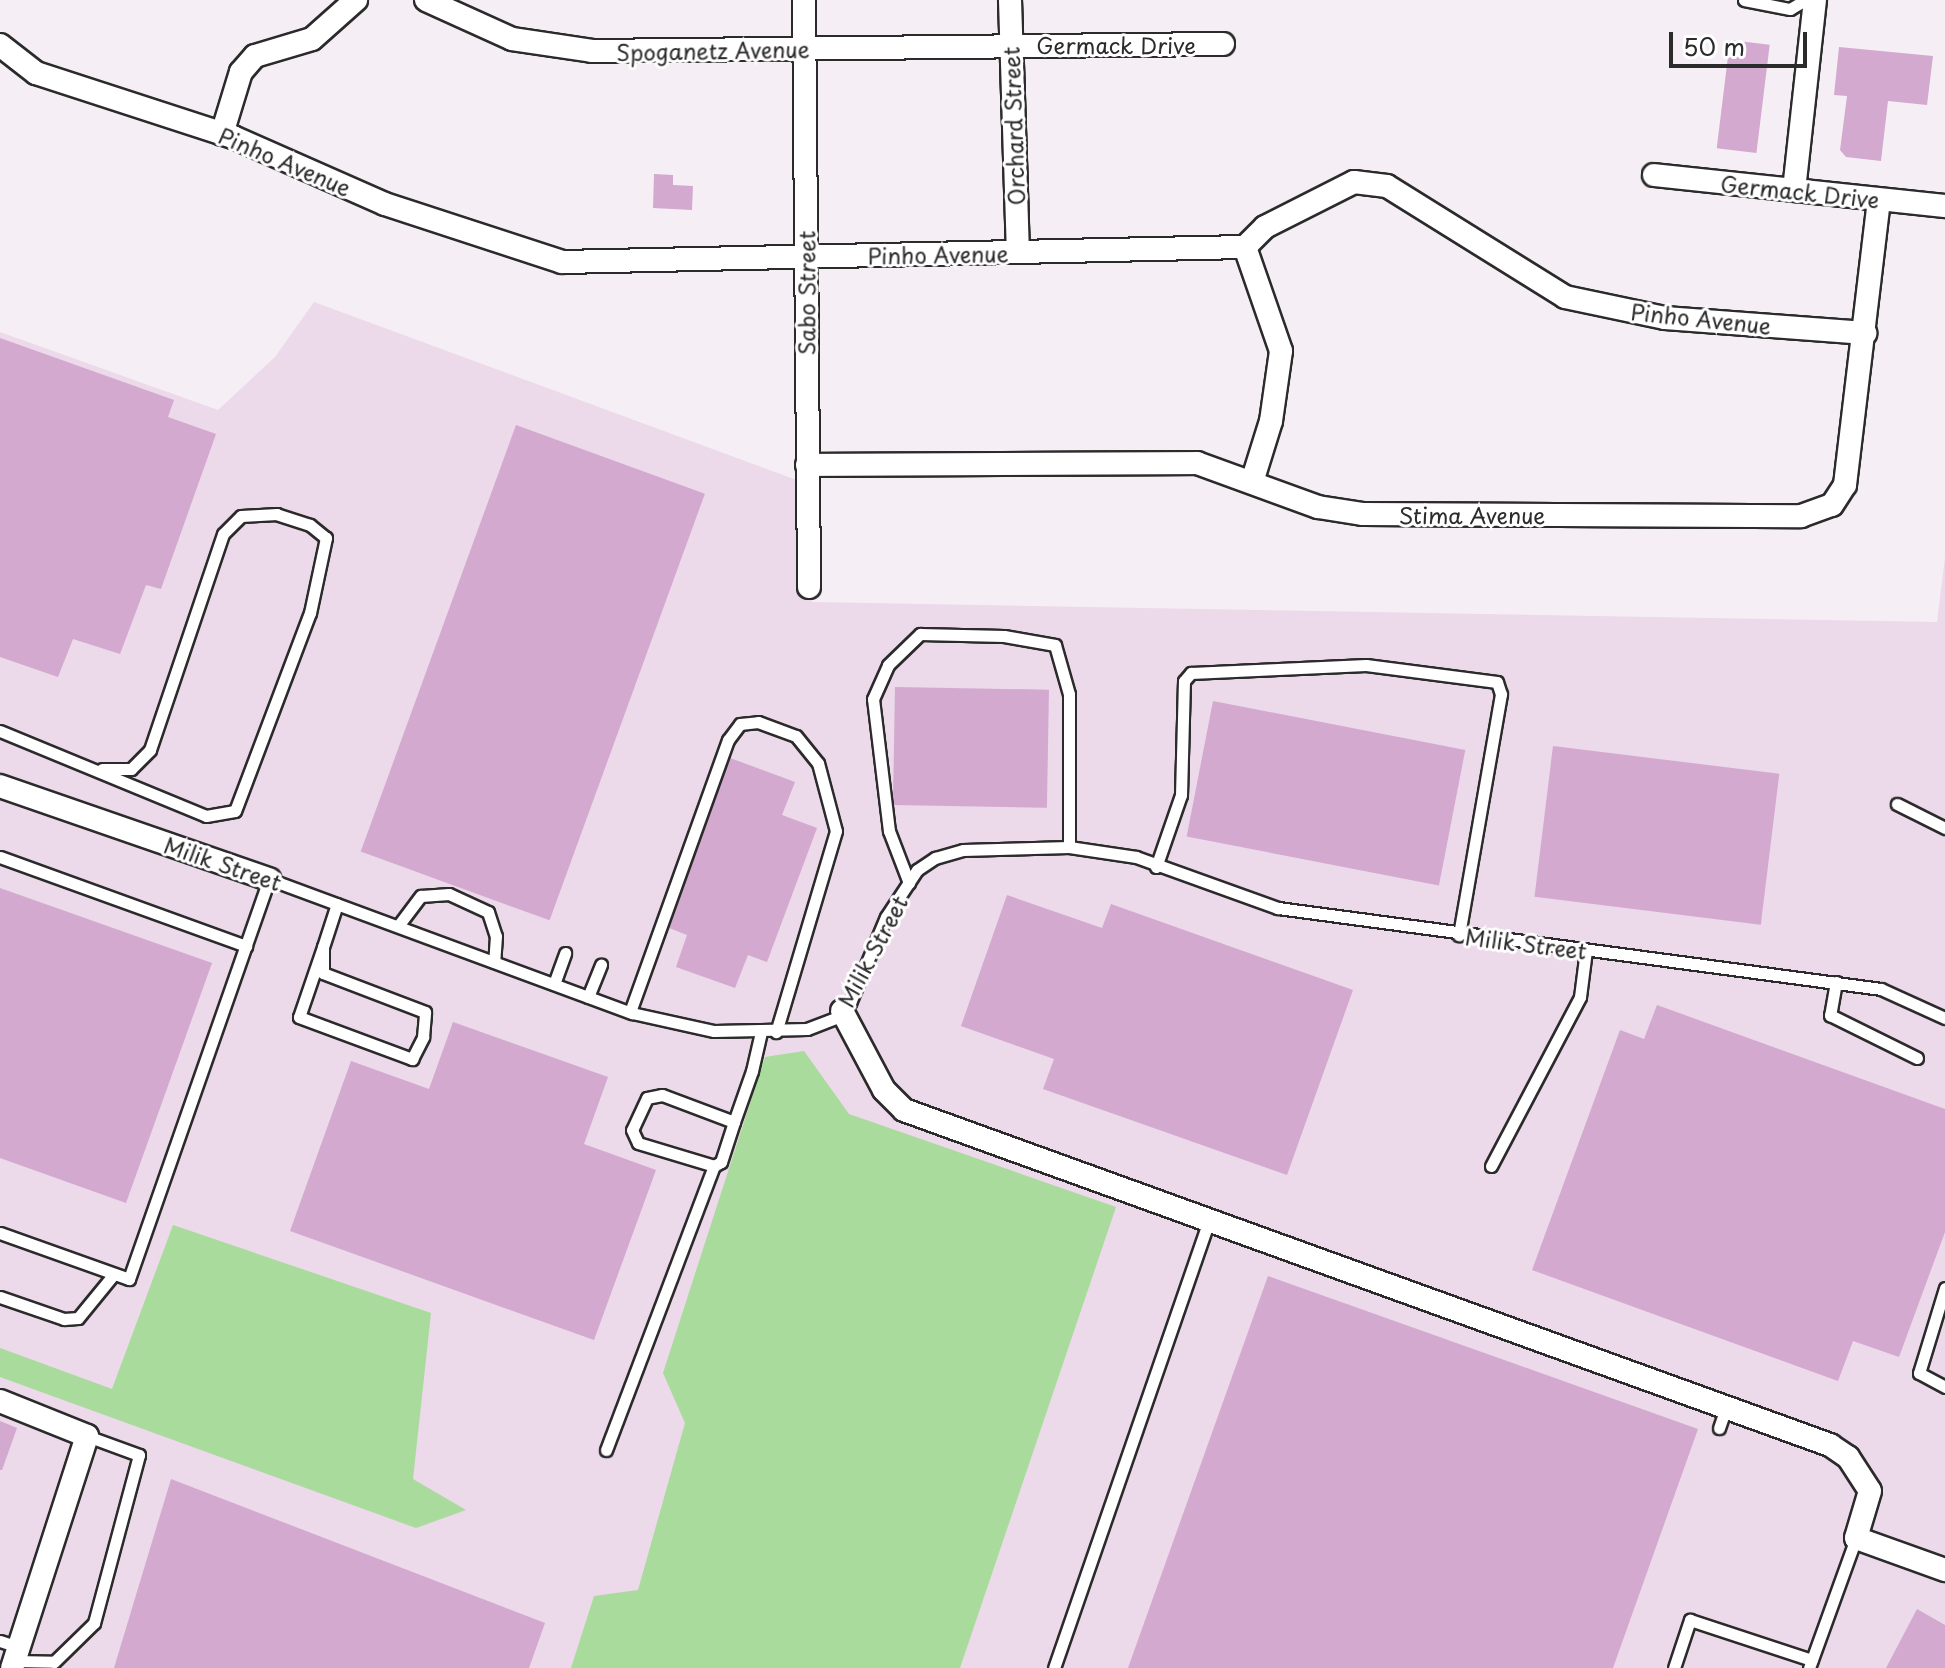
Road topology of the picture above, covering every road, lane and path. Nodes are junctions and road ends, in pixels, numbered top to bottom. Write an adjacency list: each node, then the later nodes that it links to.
1 (356, 0): 12 (street)
2 (426, 0): 11 (street, Spoganetz Avenue)
3 (804, 0): 11 (street, Sabo Street)
4 (1010, 0): 10 (street, Orchard Street)
5 (1744, 0): 6 (lane)
6 (1805, 0)
7 (1815, 0): 14 (street)
8 (1223, 44): 10 (street, Germack Drive)
9 (0, 45): 12 (street, Pinho Avenue)
10 (1010, 46): 11 (street, Spoganetz Avenue); 18 (street, Orchard Street)
11 (805, 49): 19 (street, Sabo Street)
12 (222, 134): 19 (street, Pinho Avenue)
13 (1654, 175): 14 (street, Germack Drive)
14 (1794, 190): 15 (street, Germack Drive)
15 (1879, 200): 16 (street, Germack Drive); 20 (street, Stima Avenue)
16 (1945, 206)
17 (1245, 247): 18 (street, Pinho Avenue); 20 (street, Pinho Avenue); 22 (street)
18 (1018, 252): 19 (street, Pinho Avenue)
19 (805, 257): 21 (street, Sabo Street)
20 (1865, 333): 22 (street, Stima Avenue)
21 (807, 465): 22 (street, Stima Avenue); 23 (street, Sabo Street)
22 (1252, 482)
23 (809, 587)
24 (0, 731): 25 (lane)
25 (102, 769): 25 (lane)
26 (0, 786): 32 (street, Milik Street)
27 (1897, 804): 28 (lane)
28 (1945, 828)
29 (1069, 847): 31 (lane, Milik Street); 33 (lane, Milik Street); 33 (lane)
30 (0, 857): 37 (lane)
31 (1156, 867): 36 (lane, Milik Street); 36 (lane)
32 (269, 879): 34 (lane, Milik Street); 37 (lane)
33 (909, 883): 46 (lane, Milik Street)
34 (337, 904): 35 (lane, Milik Street); 38 (lane)
35 (398, 926): 41 (lane, Milik Street); 41 (lane)
36 (1459, 935): 39 (lane, Milik Street)
37 (246, 946): 57 (lane)
38 (323, 947): 38 (lane)
39 (1586, 950): 43 (lane, Milik Street); 54 (lane)
40 (565, 953): 44 (lane)
41 (494, 962): 44 (lane, Milik Street)
42 (601, 964): 45 (lane)
43 (1836, 982): 48 (lane, Milik Street); 51 (lane)
44 (554, 984): 45 (lane, Milik Street)
45 (588, 997): 47 (lane, Milik Street)
46 (842, 1011): 49 (lane, Milik Street); 55 (street)
47 (630, 1012): 49 (lane); 50 (lane, Milik Street)
48 (1945, 1018)
49 (776, 1032): 50 (lane, Milik Street)
50 (761, 1033): 52 (lane)
51 (1917, 1058)
52 (734, 1122): 53 (lane); 53 (lane)
53 (714, 1166): 63 (lane)
54 (1491, 1166)
55 (1209, 1219): 64 (street); 68 (lane)
56 (0, 1233): 57 (lane)
57 (114, 1274): 59 (lane)
58 (1945, 1288): 60 (lane)
59 (0, 1297)
60 (1944, 1383)
61 (0, 1401): 62 (street)
62 (87, 1436): 66 (street); 66 (lane)
63 (606, 1450)
64 (1856, 1538): 65 (street); 67 (lane)
65 (1945, 1570)
66 (12, 1654)
67 (1810, 1664): 69 (lane)
68 (1054, 1668)
69 (1674, 1668)

